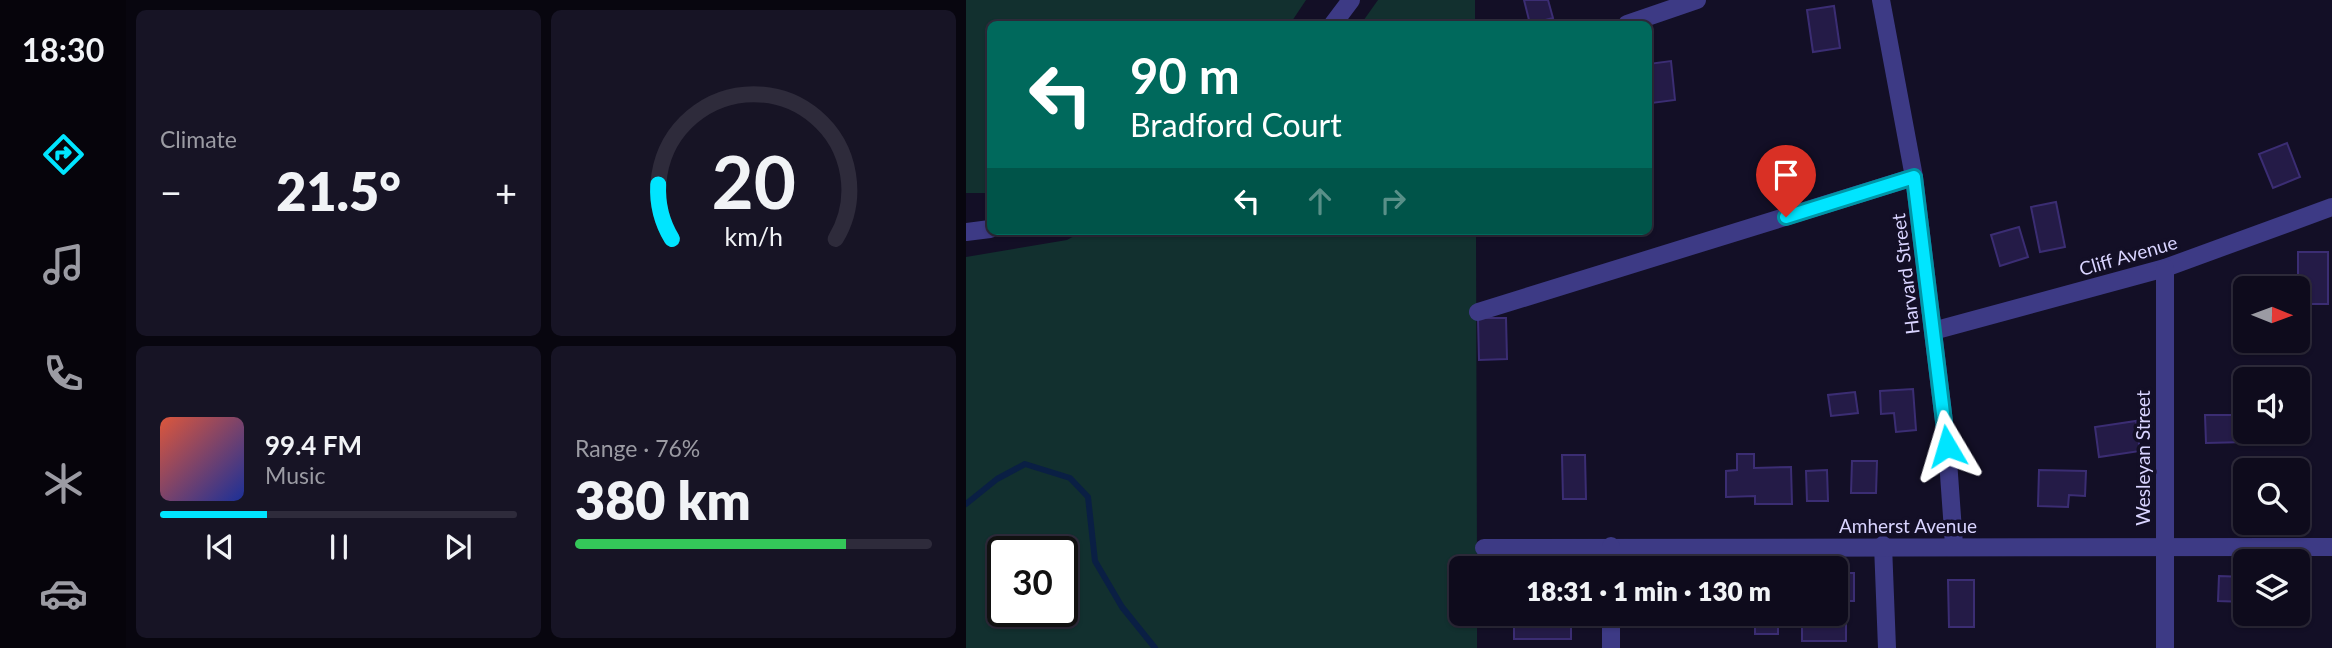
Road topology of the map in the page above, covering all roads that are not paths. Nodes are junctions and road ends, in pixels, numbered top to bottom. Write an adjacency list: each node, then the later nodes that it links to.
1 (1351, 0): 4 (street)
2 (1698, 0): 5 (street)
3 (1881, 0): 6 (street, Harvard Street)
4 (1335, 21)
5 (1636, 21)
6 (1914, 177): 11 (street); 12 (street, Harvard Street)
7 (2332, 207): 10 (street, Cliff Avenue)
8 (987, 229): 9 (street)
9 (966, 232)
10 (2165, 268): 12 (street, Cliff Avenue); 18 (street, Wesleyan Street)
11 (1478, 312)
12 (1933, 331): 14 (street, Harvard Street)
13 (1883, 545): 14 (street, Amherst Avenue); 15 (street, Amherst Avenue); 22 (street)
14 (1954, 545): 18 (street, Amherst Avenue)
15 (1611, 546): 17 (street, Amherst Avenue); 19 (street)
16 (2332, 547): 18 (street, Amherst Avenue)
17 (1484, 548)
18 (2162, 549): 23 (street, Wesleyan Street)
19 (1611, 556)
20 (1611, 626): 21 (street)
21 (1611, 648)
22 (1887, 648)
23 (2165, 648)

